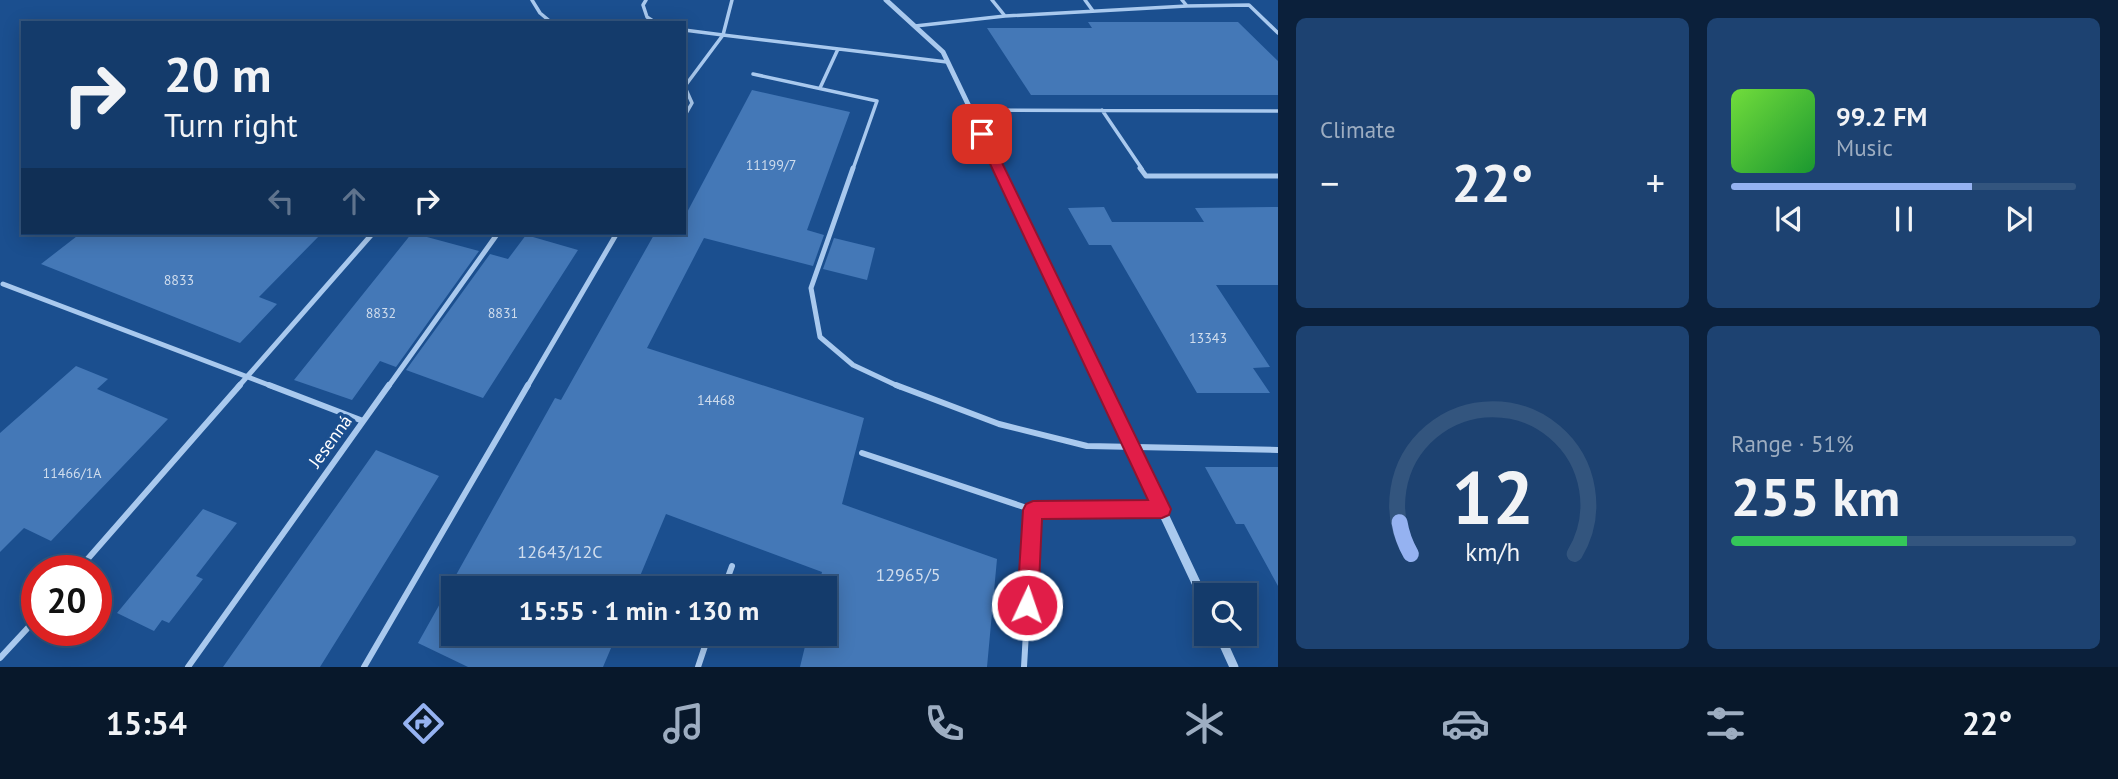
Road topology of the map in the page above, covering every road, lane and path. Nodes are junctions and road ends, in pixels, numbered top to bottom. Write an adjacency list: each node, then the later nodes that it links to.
1 (532, 0): 11 (lane)
2 (646, 0): 12 (lane)
3 (732, 0): 16 (lane)
4 (886, 0): 13 (street)
5 (992, 0): 10 (lane)
6 (1085, 0): 9 (lane)
7 (1182, 0): 8 (lane)
8 (1187, 6): 9 (lane); 15 (lane)
9 (1093, 11): 10 (lane)
10 (1005, 16): 13 (lane)
11 (550, 21)
12 (653, 21)
13 (915, 26): 18 (street)
14 (686, 30): 16 (lane)
15 (1278, 33)
16 (723, 35): 17 (lane); 20 (lane)
17 (838, 49): 18 (lane); 21 (lane)
18 (947, 62): 23 (street)
19 (752, 74): 21 (lane)
20 (686, 82)
21 (820, 89): 34 (lane)
22 (686, 90): 26 (lane)
23 (971, 110): 24 (lane); 34 (street)
24 (1102, 110): 25 (lane); 27 (lane)
25 (1278, 111)
26 (686, 114)
27 (1278, 176)
28 (371, 235): 32 (lane)
29 (497, 235): 33 (lane, Jesenná)
30 (616, 235): 48 (lane)
31 (4, 284): 32 (lane)
32 (247, 377): 33 (lane); 39 (lane)
33 (363, 421): 47 (lane, Jesenná)
34 (1132, 445): 35 (lane); 37 (street)
35 (1278, 450)
36 (862, 453): 38 (lane)
37 (1162, 509): 38 (lane); 42 (street)
38 (1033, 510): 50 (lane)
39 (91, 555)
40 (732, 566): 41 (lane)
41 (728, 576)
42 (1196, 583)
43 (21, 635): 46 (lane)
44 (705, 646): 49 (lane)
45 (1224, 646): 51 (street)
46 (0, 658)
47 (188, 667)
48 (364, 667)
49 (698, 667)
50 (1024, 667)
51 (1234, 667)

